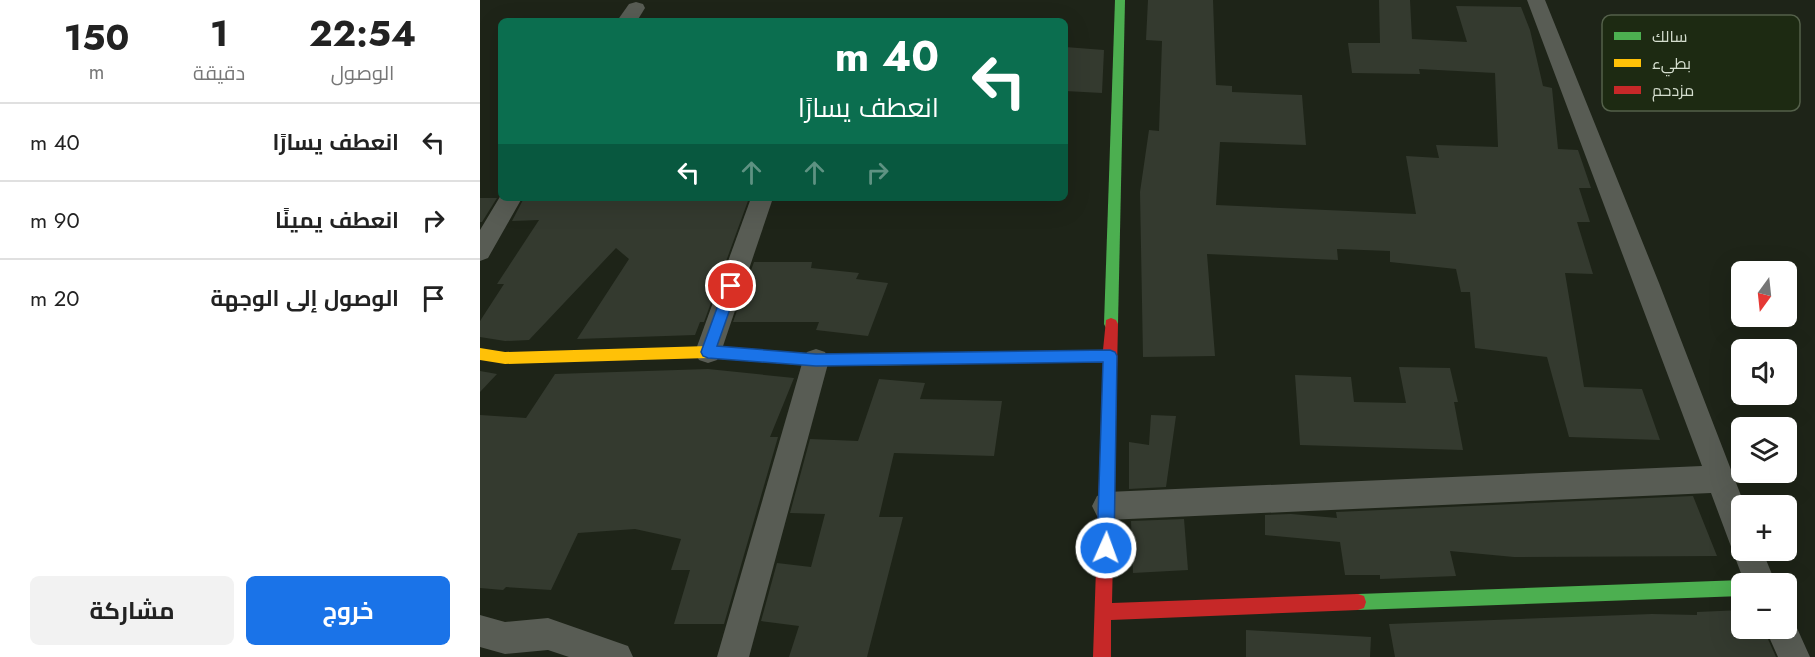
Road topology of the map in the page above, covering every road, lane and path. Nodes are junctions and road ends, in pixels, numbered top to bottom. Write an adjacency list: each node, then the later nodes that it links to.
1 (1120, 0): 8 (street)
2 (1536, 0): 10 (street)
3 (510, 201): 5 (street)
4 (761, 201): 6 (street)
5 (480, 251)
6 (708, 352): 7 (street); 9 (street)
7 (480, 354)
8 (1110, 356): 9 (street); 11 (street)
9 (816, 360): 18 (street)
10 (1719, 479): 11 (street); 12 (street)
11 (1107, 506): 14 (street)
12 (1731, 509)
13 (1731, 588): 14 (street)
14 (1104, 612): 19 (street)
15 (480, 631): 17 (street)
16 (1786, 639): 20 (street)
17 (616, 657)
18 (733, 657)
19 (1102, 657)
20 (1794, 657)

